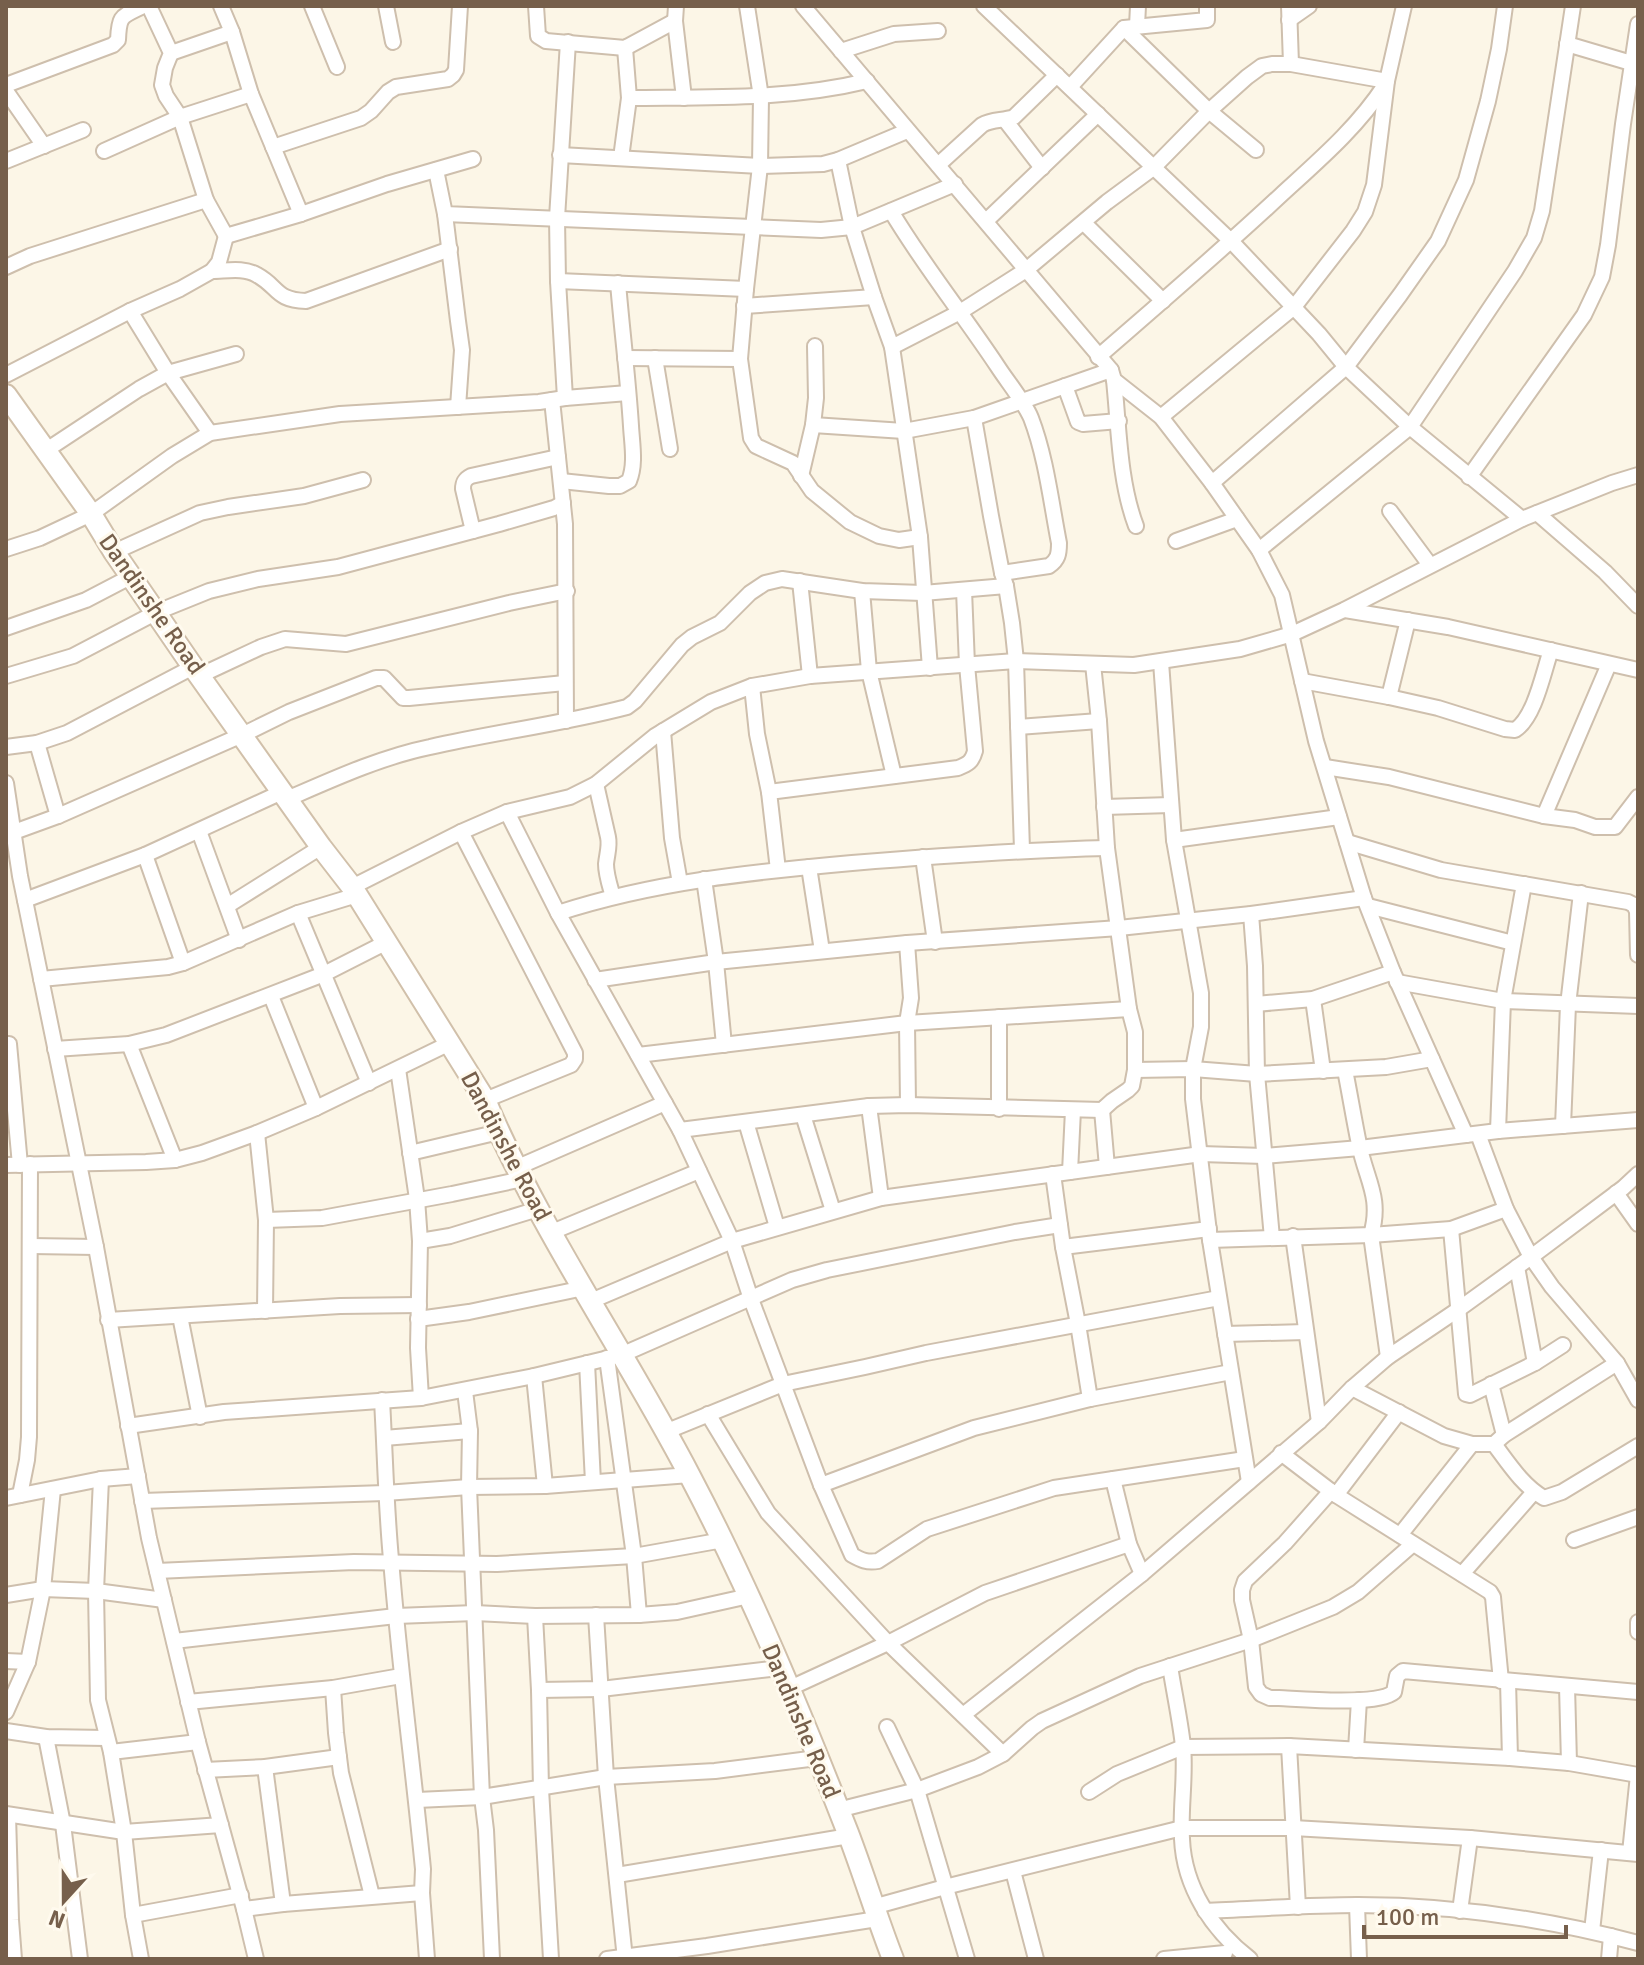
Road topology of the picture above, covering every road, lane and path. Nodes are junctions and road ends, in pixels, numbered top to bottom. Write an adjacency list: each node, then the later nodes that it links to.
1 (146, 6): 27 (street); 34 (street)
2 (221, 6): 21 (street)
3 (312, 6): 30 (street)
4 (386, 6): 22 (street)
5 (460, 6): 48 (street)
6 (536, 6): 23 (street)
7 (747, 6): 38 (street)
8 (803, 6): 26 (street)
9 (984, 6): 31 (street)
10 (1138, 6): 19 (street)
11 (1207, 6): 19 (street)
12 (1309, 6): 16 (street)
13 (1404, 6): 33 (street)
14 (1505, 6): 93 (street)
15 (1573, 6): 24 (street)
16 (1289, 13): 28 (street)
17 (676, 14): 25 (street); 40 (street)
18 (1638, 24): 29 (street)
19 (1130, 27): 35 (street); 41 (street)
20 (938, 31): 26 (street)
21 (232, 32): 27 (street); 37 (street)
22 (393, 42)
23 (568, 42): 25 (street); 51 (street)
24 (1567, 44): 29 (street); 107 (street)
25 (625, 48): 39 (street)
26 (841, 51): 32 (street)
27 (171, 53): 43 (street)
28 (1291, 64): 33 (street); 41 (street)
29 (1635, 64): 115 (street)
30 (337, 67)
31 (1057, 75): 35 (street); 44 (street)
32 (867, 81): 38 (street); 46 (street)
33 (1387, 81): 72 (street); 83 (street)
34 (6, 85)
35 (1070, 87): 42 (street)
36 (6, 91): 47 (street)
37 (251, 94): 43 (street); 48 (street)
38 (761, 97): 40 (street); 57 (street)
39 (629, 98): 40 (street); 52 (street)
40 (684, 98)
41 (1209, 111): 49 (street); 59 (street)
42 (1098, 114): 58 (street); 59 (street)
43 (180, 117): 50 (street); 62 (street)
44 (1005, 120): 56 (street); 58 (street)
45 (83, 130): 47 (street)
46 (907, 131): 54 (street); 56 (street)
47 (44, 146): 55 (street)
48 (273, 147): 64 (street)
49 (1256, 150)
50 (104, 151)
51 (560, 155): 52 (street); 66 (street)
52 (621, 158): 57 (street)
53 (473, 159): 60 (street)
54 (838, 160): 57 (street); 70 (street)
55 (6, 161)
56 (938, 165): 61 (street)
57 (760, 166): 69 (street)
58 (1042, 168): 67 (street)
59 (1153, 168): 68 (street); 72 (street)
60 (436, 170): 64 (street); 65 (street)
61 (955, 184): 63 (street); 67 (street)
62 (206, 200): 71 (street); 74 (street)
63 (891, 211): 70 (street); 85 (street)
64 (301, 214): 71 (street)
65 (445, 214): 66 (street); 73 (street)
66 (557, 218): 69 (street); 77 (street)
67 (986, 221): 75 (street)
68 (1084, 223): 75 (street); 81 (street)
69 (753, 227): 70 (street); 79 (street)
70 (852, 227): 80 (street)
71 (226, 236): 76 (street)
72 (1231, 241): 81 (street); 83 (street)
73 (450, 249): 76 (street); 102 (street)
74 (6, 267)
75 (1026, 270): 85 (street); 89 (street)
76 (212, 271): 84 (street)
77 (558, 281): 78 (street); 100 (street)
78 (618, 283): 79 (street); 90 (street)
79 (746, 289): 82 (street)
80 (874, 297): 82 (street); 87 (street)
81 (1163, 301): 89 (street)
82 (744, 306): 92 (street)
83 (1294, 307): 93 (street); 103 (street)
84 (130, 311): 94 (street); 95 (street)
85 (960, 312): 87 (street); 101 (street)
86 (815, 346): 106 (street)
87 (892, 347): 108 (street)
88 (236, 354): 94 (street)
89 (1098, 357): 96 (street)
90 (625, 358): 91 (street); 98 (street)
91 (655, 358): 92 (street); 110 (street)
92 (740, 359): 114 (street)
93 (1346, 367): 107 (street); 118 (street)
94 (168, 373): 109 (street); 111 (street)
95 (6, 375)
96 (1112, 375): 97 (street); 103 (street); 105 (street)
97 (1065, 386): 101 (street); 105 (street)
98 (628, 393): 100 (street); 117 (street)
99 (6, 395): 111 (street, Dandinshe Road)
100 (558, 399): 102 (street); 112 (street)
101 (1021, 403): 104 (street); 134 (street)
102 (458, 407): 109 (street)
103 (1161, 417): 118 (street)
104 (974, 418): 108 (street); 134 (street)
105 (1119, 421): 125 (street)
106 (813, 425): 108 (street); 114 (street)
107 (1410, 427): 115 (street); 130 (street)
108 (904, 431): 127 (street)
109 (210, 433): 122 (street)
110 (670, 449)
111 (45, 451): 122 (street, Dandinshe Road)
112 (558, 457): 117 (street); 126 (street)
113 (1638, 475): 121 (street)
114 (801, 476): 127 (street)
115 (1469, 477): 124 (street)
116 (363, 480): 131 (street)
117 (561, 481): 119 (street)
118 (1212, 483): 123 (street)
119 (563, 503): 126 (street); 137 (street)
120 (1390, 511): 132 (street)
121 (1537, 513): 124 (street); 140 (street)
122 (91, 514): 129 (street); 131 (street, Dandinshe Road)
123 (1237, 519): 128 (street); 130 (street)
124 (1522, 519): 132 (street)
125 (1136, 526)
126 (473, 531): 142 (street)
127 (920, 537): 139 (street)
128 (1176, 541)
129 (6, 549)
130 (1259, 550): 145 (street)
131 (114, 552): 133 (street, Dandinshe Road)
132 (1430, 565): 141 (street)
133 (132, 576): 142 (street, Dandinshe Road); 144 (street)
134 (1004, 580): 136 (street); 147 (street)
135 (800, 581): 138 (street); 157 (street); 162 (street)
136 (964, 590): 139 (street); 151 (street)
137 (567, 591): 154 (street); 159 (street)
138 (862, 591): 139 (street); 155 (street)
139 (923, 593): 152 (street)
140 (1638, 606)
141 (1344, 610): 143 (street); 145 (street)
142 (157, 612): 154 (street, Dandinshe Road); 156 (street)
143 (1408, 620): 146 (street); 161 (street)
144 (6, 628)
145 (1292, 634): 148 (street); 158 (street)
146 (1551, 650): 150 (street); 161 (street)
147 (1016, 661): 149 (street); 151 (street); 164 (street)
148 (1161, 662): 149 (street); 177 (street)
149 (1093, 664): 163 (street)
150 (1609, 664): 153 (street); 181 (street)
151 (967, 665): 152 (street); 170 (street)
152 (930, 668): 155 (street)
153 (1638, 670)
154 (197, 671): 166 (street, Dandinshe Road); 167 (street)
155 (869, 671): 157 (street); 170 (street)
156 (6, 676)
157 (810, 676): 160 (street)
158 (1302, 681): 161 (street); 169 (street)
159 (565, 683): 162 (street); 166 (street)
160 (752, 686): 165 (street); 173 (street)
161 (1389, 697)
162 (566, 721): 174 (street)
163 (1099, 721): 164 (street); 178 (street)
164 (1018, 727): 190 (street)
165 (663, 731): 172 (street); 197 (street)
166 (242, 735): 174 (street, Dandinshe Road); 180 (street)
167 (37, 743): 168 (street); 180 (street)
168 (6, 747)
169 (1325, 767): 181 (street); 182 (street)
170 (894, 776): 173 (street)
171 (6, 783): 176 (street)
172 (596, 784): 179 (street); 201 (street)
173 (769, 792): 195 (street)
174 (284, 796): 183 (street); 188 (street, Dandinshe Road)
175 (1638, 797): 181 (street)
176 (8, 803): 184 (street)
177 (1171, 805): 178 (street); 186 (street)
178 (1104, 807): 189 (street)
179 (507, 812): 185 (street); 206 (street)
180 (58, 816): 184 (street)
181 (1544, 816)
182 (1339, 817): 186 (street); 187 (street)
183 (199, 831): 191 (street); 204 (street)
184 (14, 832): 194 (street)
185 (461, 832): 199 (street); 247 (street)
186 (1174, 840): 208 (street)
187 (1347, 842): 198 (street); 203 (street)
188 (321, 847): 199 (street, Dandinshe Road); 204 (street)
189 (1107, 848): 190 (street); 209 (street)
190 (1022, 850): 192 (street)
191 (145, 855): 202 (street); 219 (street)
192 (923, 857): 193 (street); 213 (street)
193 (809, 867): 195 (street); 216 (street)
194 (13, 870): 202 (street)
195 (778, 870): 196 (street)
196 (704, 879): 197 (street); 218 (street)
197 (680, 883): 201 (street)
198 (1524, 884): 200 (street); 215 (street)
199 (354, 891): 205 (street); 212 (street, Dandinshe Road)
200 (1581, 893): 210 (street); 228 (street)
201 (613, 897): 206 (street)
202 (25, 900): 222 (street)
203 (1366, 902): 207 (street); 215 (street); 221 (street)
204 (227, 906): 211 (street)
205 (298, 913): 211 (street); 220 (street)
206 (558, 913): 223 (street)
207 (1251, 914): 208 (street); 227 (street)
208 (1187, 919): 209 (street); 241 (street)
209 (1119, 928): 213 (street); 230 (street)
210 (1638, 932): 217 (street)
211 (239, 940): 219 (street)
212 (387, 942): 220 (street); 233 (street, Dandinshe Road)
213 (935, 942): 214 (street)
214 (907, 943): 216 (street); 232 (street)
215 (1513, 943): 226 (street)
216 (822, 951): 218 (street)
217 (1638, 955)
218 (716, 962): 223 (street); 236 (street)
219 (183, 963): 222 (street)
220 (324, 974): 224 (street); 246 (street)
221 (1395, 977): 225 (street); 226 (street); 239 (street)
222 (41, 979): 237 (street)
223 (595, 980): 238 (street)
224 (271, 996): 235 (street); 251 (street)
225 (1313, 999): 227 (street); 244 (street)
226 (1503, 1001): 228 (street); 260 (street)
227 (1256, 1004): 245 (street)
228 (1568, 1005): 229 (street); 258 (street)
229 (1638, 1006)
230 (1129, 1009): 231 (street); 242 (street)
231 (999, 1017): 232 (street); 252 (street)
232 (907, 1023): 236 (street); 249 (street)
233 (450, 1043): 240 (street); 247 (street, Dandinshe Road)
234 (9, 1044): 270 (street)
235 (129, 1044): 237 (street); 268 (street)
236 (724, 1045): 238 (street)
237 (55, 1049): 269 (street)
238 (638, 1055): 248 (street)
239 (1432, 1059): 243 (street); 263 (street)
240 (398, 1069): 246 (street); 265 (street)
241 (1193, 1069): 242 (street); 245 (street); 266 (street)
242 (1135, 1070): 254 (street)
243 (1345, 1070): 244 (street); 264 (street)
244 (1323, 1071): 245 (street)
245 (1257, 1074): 267 (street)
246 (369, 1083): 251 (street)
247 (485, 1100): 261 (street, Dandinshe Road)
248 (665, 1103): 259 (street); 274 (street)
249 (908, 1105): 250 (street); 252 (street)
250 (869, 1106): 255 (street); 278 (street)
251 (316, 1108): 262 (street)
252 (999, 1109): 253 (street)
253 (1073, 1110): 254 (street); 273 (street)
254 (1102, 1110): 271 (street)
255 (803, 1115): 257 (street); 282 (street)
256 (1638, 1120): 258 (street)
257 (746, 1122): 259 (street); 286 (street)
258 (1563, 1126): 260 (street)
259 (680, 1130): 272 (street)
260 (1498, 1131): 263 (street)
261 (499, 1132): 265 (street); 274 (street, Dandinshe Road)
262 (257, 1133): 268 (street); 283 (street)
263 (1472, 1135): 264 (street); 281 (street)
264 (1360, 1148): 267 (street); 290 (street)
265 (410, 1153): 279 (street)
266 (1201, 1154): 267 (street); 271 (street); 289 (street)
267 (1264, 1156): 292 (street)
268 (175, 1160): 269 (street)
269 (78, 1162): 270 (street); 296 (street)
270 (19, 1164): 295 (street)
271 (1107, 1167): 273 (street)
272 (699, 1171): 288 (street); 294 (street)
273 (1070, 1172): 275 (street)
274 (520, 1173): 279 (street); 280 (street, Dandinshe Road)
275 (1053, 1174): 278 (street); 285 (street)
276 (1638, 1174): 277 (street)
277 (1616, 1193): 284 (street); 298 (street)
278 (881, 1198): 282 (street)
279 (417, 1199): 283 (street); 293 (street)
280 (538, 1209): 288 (street, Dandinshe Road); 293 (street)
281 (1506, 1209): 287 (street); 298 (street)
282 (833, 1211): 286 (street)
283 (266, 1220): 304 (street)
284 (1638, 1224)
285 (1060, 1225): 297 (street); 302 (street)
286 (777, 1227): 294 (street)
287 (1451, 1229): 290 (street); 303 (street)
288 (552, 1232): 300 (street, Dandinshe Road)
289 (1210, 1234): 292 (street); 297 (street); 301 (street)
290 (1371, 1235): 291 (street); 313 (street)
291 (1293, 1236): 292 (street); 309 (street)
292 (1272, 1238)
293 (420, 1241): 305 (street)
294 (732, 1241): 300 (street); 302 (street)
295 (31, 1246): 296 (street); 354 (street)
296 (96, 1247): 307 (street)
297 (1063, 1247): 308 (street)
298 (1531, 1257): 299 (street); 316 (street)
299 (1517, 1267): 303 (street); 315 (street)
300 (587, 1294): 305 (street); 312 (street, Dandinshe Road)
301 (1219, 1298): 308 (street); 310 (street)
302 (751, 1299): 312 (street); 319 (street)
303 (1459, 1309): 313 (street); 320 (street)
304 (265, 1311): 305 (street); 306 (street)
305 (418, 1312): 323 (street)
306 (180, 1316): 307 (street); 329 (street)
307 (108, 1320): 331 (street)
308 (1078, 1324): 319 (street); 324 (street)
309 (1306, 1332): 310 (street); 330 (street)
310 (1225, 1334): 317 (street)
311 (1563, 1345): 315 (street)
312 (614, 1356): 314 (street); 333 (street, Dandinshe Road); 344 (street)
313 (1388, 1357): 321 (street)
314 (587, 1363): 318 (street); 345 (street)
315 (1535, 1363): 320 (street)
316 (1617, 1363): 326 (street); 335 (street)
317 (1231, 1372): 324 (street); 339 (street)
318 (534, 1376): 322 (street); 348 (street)
319 (783, 1384): 328 (street); 347 (street)
320 (1491, 1384): 335 (street)
321 (1352, 1388): 327 (street); 330 (street)
322 (465, 1391): 323 (street); 332 (street)
323 (421, 1398): 325 (street)
324 (1090, 1399): 347 (street)
325 (382, 1400): 329 (street); 334 (street)
326 (1638, 1400)
327 (1399, 1412): 336 (street); 353 (street)
328 (708, 1414): 333 (street); 381 (street)
329 (200, 1417): 331 (street)
330 (1319, 1422): 338 (street)
331 (128, 1426): 341 (street)
332 (470, 1431): 334 (street); 349 (street)
333 (665, 1432): 340 (street, Dandinshe Road)
334 (384, 1438): 352 (street)
335 (1499, 1440): 336 (street); 351 (street)
336 (1472, 1444): 358 (street)
337 (1638, 1446): 351 (street)
338 (1281, 1453): 346 (street); 353 (street)
339 (1245, 1459): 343 (street); 346 (street)
340 (690, 1475): 344 (street); 357 (street, Dandinshe Road)
341 (138, 1476): 342 (street); 355 (street)
342 (101, 1479): 350 (street); 368 (street)
343 (1113, 1479): 347 (street); 360 (street)
344 (623, 1481): 345 (street); 361 (street)
345 (593, 1482): 348 (street)
346 (1249, 1482): 365 (street)
347 (821, 1485)
348 (545, 1486): 349 (street)
349 (469, 1487): 352 (street); 363 (street)
350 (53, 1489): 354 (street); 367 (street)
351 (1534, 1492): 366 (street)
352 (385, 1493): 355 (street); 362 (street)
353 (1334, 1493): 358 (street); 379 (street)
354 (13, 1496)
355 (142, 1501): 364 (street)
356 (1638, 1517): 359 (street)
357 (723, 1540): 361 (street); 370 (street, Dandinshe Road)
358 (1406, 1540): 366 (street); 379 (street)
359 (1574, 1540)
360 (1129, 1544): 365 (street); 381 (street)
361 (634, 1556): 363 (street); 374 (street)
362 (391, 1562): 363 (street); 364 (street); 375 (street)
363 (474, 1564): 372 (street)
364 (157, 1571): 371 (street)
365 (1142, 1574): 397 (street)
366 (1462, 1574): 387 (street)
367 (43, 1589): 368 (street); 369 (street); 383 (street)
368 (96, 1591): 371 (street); 402 (street)
369 (6, 1595)
370 (749, 1596): 374 (street); 385 (street, Dandinshe Road)
371 (164, 1600): 380 (street)
372 (475, 1613): 375 (street); 376 (street); 418 (street)
373 (596, 1615): 374 (street); 376 (street); 390 (street)
374 (639, 1615)
375 (396, 1616): 380 (street); 386 (street)
376 (535, 1616): 392 (street)
377 (1638, 1622): 378 (street)
378 (1638, 1632)
379 (1251, 1640): 384 (street); 394 (street)
380 (174, 1641): 395 (street)
381 (888, 1643): 391 (street); 397 (street)
382 (6, 1661): 383 (street)
383 (28, 1662): 396 (street)
384 (1170, 1666): 404 (street); 406 (street)
385 (779, 1668): 390 (street); 391 (street, Dandinshe Road)
386 (401, 1676): 389 (street); 419 (street)
387 (1504, 1681): 388 (street); 394 (street); 409 (street)
388 (1567, 1686): 393 (street); 410 (street)
389 (333, 1688): 395 (street); 407 (street)
390 (601, 1689): 392 (street); 414 (street)
391 (788, 1689): 408 (street, Dandinshe Road)
392 (539, 1690): 415 (street)
393 (1638, 1692)
394 (1359, 1700): 405 (street)
395 (188, 1702): 401 (street)
396 (6, 1712)
397 (963, 1715): 406 (street)
398 (887, 1727): 416 (street)
399 (6, 1731): 400 (street)
400 (46, 1737): 402 (street); 422 (street)
401 (198, 1742): 402 (street); 412 (street)
402 (108, 1745): 426 (street)
403 (1289, 1746): 404 (street); 405 (street); 425 (street)
404 (1183, 1747): 417 (street); 424 (street)
405 (1356, 1750): 409 (street)
406 (1003, 1754): 416 (street)
407 (339, 1757): 411 (street); 435 (street)
408 (817, 1758): 414 (street); 420 (street, Dandinshe Road)
409 (1510, 1758): 410 (street)
410 (1569, 1763): 413 (street)
411 (265, 1767): 412 (street); 437 (street)
412 (205, 1770): 423 (street)
413 (1638, 1775): 430 (street)
414 (606, 1777): 415 (street); 432 (street)
415 (541, 1789): 418 (street); 458 (street)
416 (917, 1790): 420 (street); 433 (street)
417 (1089, 1792)
418 (482, 1797): 419 (street); 457 (street)
419 (417, 1800): 434 (street)
420 (838, 1810): 427 (street, Dandinshe Road)
421 (7, 1815): 422 (street); 444 (street)
422 (63, 1824): 426 (street); 453 (street)
423 (221, 1825): 426 (street); 436 (street)
424 (1182, 1828): 425 (street); 431 (street); 440 (street)
425 (1293, 1828): 428 (street); 439 (street)
426 (124, 1832): 443 (street)
427 (849, 1836): 432 (street); 442 (street, Dandinshe Road)
428 (1470, 1838): 429 (street); 441 (street)
429 (1601, 1850): 430 (street); 445 (street)
430 (1634, 1854)
431 (1013, 1871): 433 (street); 462 (street)
432 (617, 1875): 451 (street)
433 (945, 1887): 442 (street); 461 (street)
434 (422, 1893): 435 (street); 456 (street)
435 (372, 1896): 437 (street)
436 (242, 1902): 437 (street); 443 (street); 455 (street)
437 (283, 1904)
438 (1357, 1905): 439 (street); 441 (street); 465 (street)
439 (1298, 1907): 440 (street)
440 (1205, 1911): 446 (street)
441 (1460, 1911): 445 (street)
442 (875, 1913): 449 (street); 460 (street, Dandinshe Road)
443 (133, 1915): 454 (street)
444 (8, 1920): 452 (street)
445 (1592, 1931): 447 (street)
446 (1224, 1934): 450 (street); 464 (street)
447 (1611, 1936): 448 (street); 466 (street)
448 (1638, 1943)
449 (707, 1952): 451 (street)
450 (1224, 1956): 463 (street)
451 (625, 1958): 459 (street)
452 (14, 1959)
453 (80, 1959)
454 (141, 1959)
455 (256, 1959)
456 (427, 1959)
457 (492, 1959)
458 (551, 1959)
459 (607, 1959)
460 (893, 1959)
461 (967, 1959)
462 (1036, 1959)
463 (1164, 1959)
464 (1250, 1959)
465 (1359, 1959)
466 (1609, 1959)

